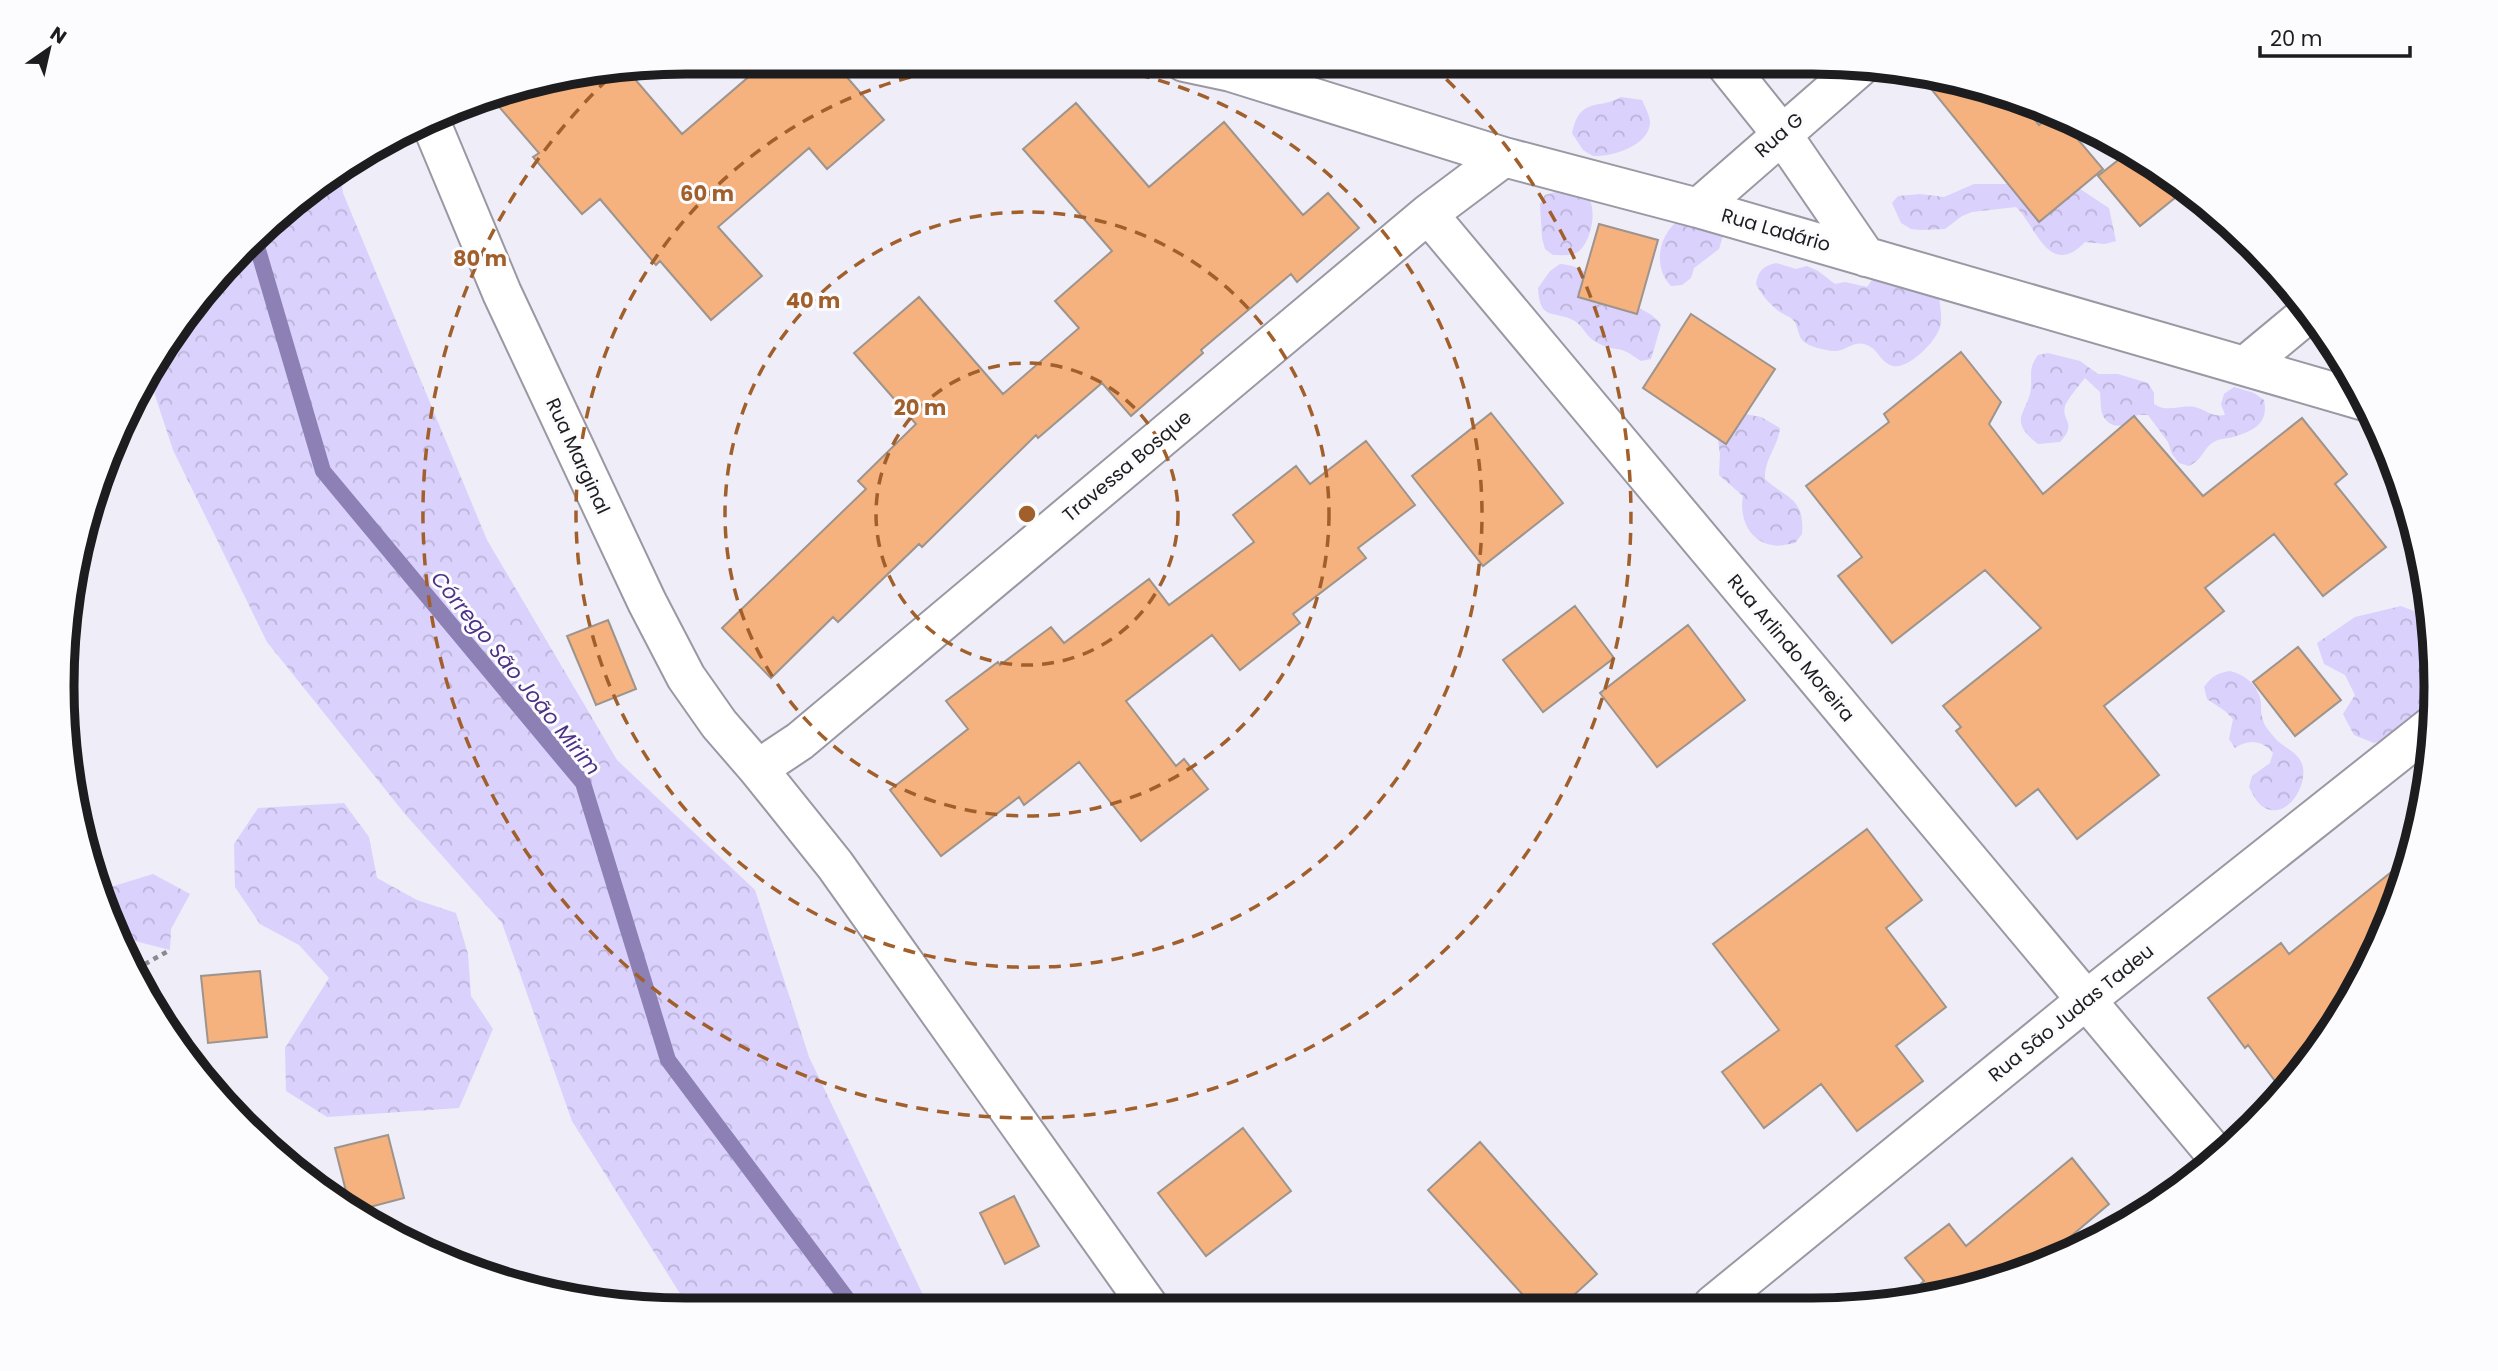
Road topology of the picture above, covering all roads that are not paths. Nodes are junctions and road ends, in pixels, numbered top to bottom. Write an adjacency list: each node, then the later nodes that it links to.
1 (1254, 74): 6 (street, Rua Ladário)
2 (1734, 74): 5 (street)
3 (1850, 75): 5 (street, Rua G)
4 (432, 129): 14 (street, Rua Marginal)
5 (1781, 133): 7 (street, Rua G); 9 (street)
6 (1504, 157): 7 (street, Rua Ladário); 8 (street)
7 (1698, 208): 9 (street, Rua Ladário)
8 (1428, 214): 14 (street, Travessa Bosque); 15 (street, Rua Arlindo Moreira)
9 (1866, 257): 11 (street, Rua Ladário)
10 (2302, 319): 11 (street)
11 (2246, 365): 12 (street, Rua Ladário)
12 (2352, 397)
13 (2422, 732): 15 (street, Rua São Judas Tadeu)
14 (758, 769): 17 (street, Rua Marginal)
15 (2085, 1001): 16 (street, Rua Arlindo Moreira); 18 (street, Rua São Judas Tadeu)
16 (2211, 1150)
17 (1143, 1298)
18 (1722, 1298)

